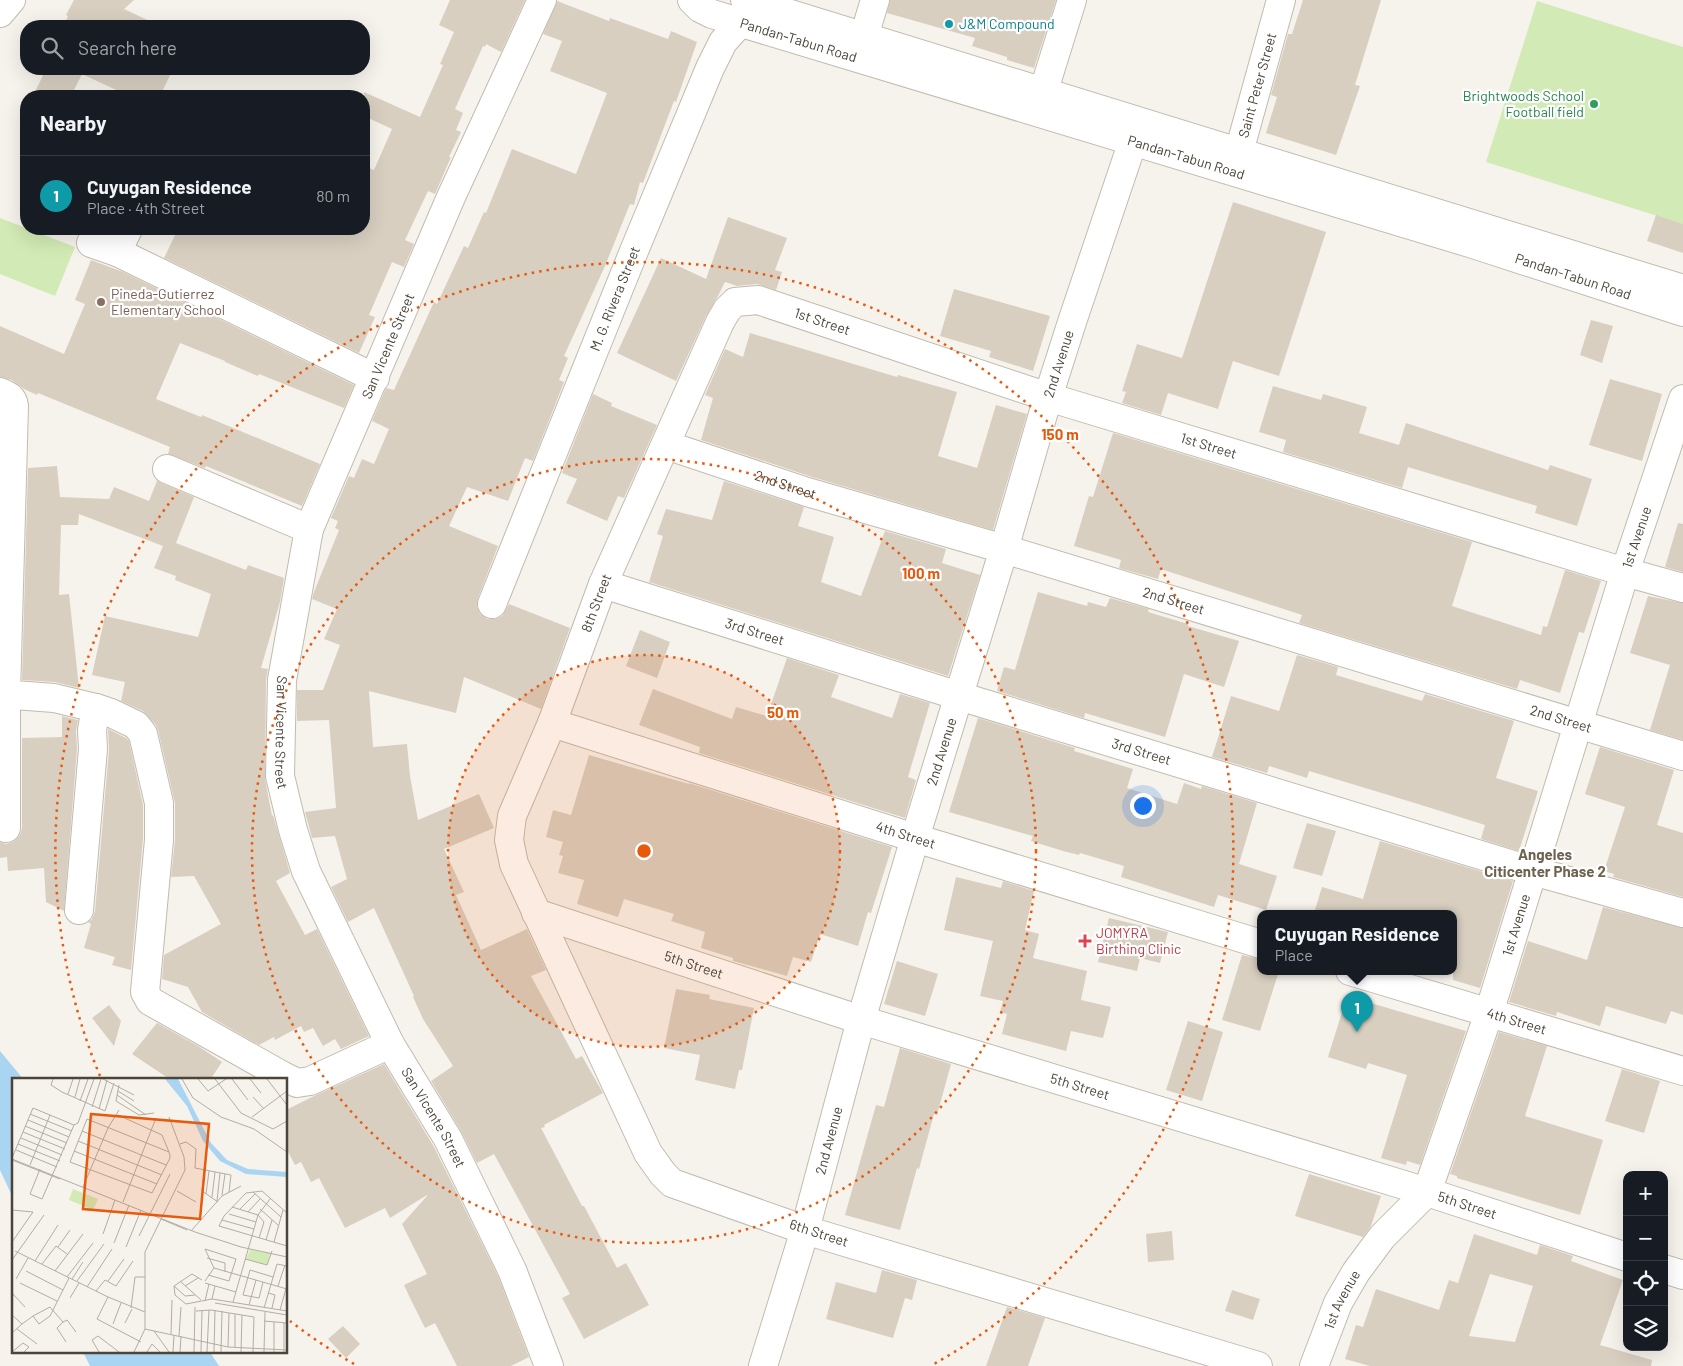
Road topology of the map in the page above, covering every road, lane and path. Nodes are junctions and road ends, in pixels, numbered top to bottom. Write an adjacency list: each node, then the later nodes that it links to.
1 (11, 0): 8 (street)
2 (542, 0): 18 (street, San Vicente Street)
3 (692, 0): 7 (street, Pandan-Tabun Road)
4 (875, 0): 9 (street)
5 (1072, 0): 10 (street)
6 (1281, 0): 12 (street, Saint Peter Street)
7 (746, 6): 9 (street, Pandan-Tabun Road); 29 (street, M. G. Rivera Street)
8 (0, 13)
9 (861, 47): 10 (street, Pandan-Tabun Road)
10 (1040, 102): 11 (street, Pandan-Tabun Road); 12 (street, Pandan-Tabun Road)
11 (1133, 141): 12 (street, Pandan-Tabun Road); 20 (street, 2nd Avenue)
12 (1236, 162): 15 (street, Pandan-Tabun Road); 17 (street, Pandan-Tabun Road)
13 (123, 240): 14 (street); 18 (street)
14 (91, 243)
15 (1683, 289)
16 (735, 302): 20 (street, 1st Street); 22 (street, 8th Street)
17 (1683, 312)
18 (374, 378): 24 (street, San Vicente Street)
19 (0, 392): 30 (street)
20 (1048, 397): 25 (street, 2nd Avenue); 26 (street, 1st Street)
21 (1683, 399): 26 (street, 1st Avenue)
22 (666, 446): 25 (street, 2nd Street); 27 (street, 8th Street)
23 (166, 469): 24 (street)
24 (310, 529): 46 (street, San Vicente Street)
25 (1004, 549): 31 (street, 2nd Avenue); 33 (street, 2nd Street)
26 (1625, 572): 28 (street, 1st Street); 33 (street, 1st Avenue)
27 (603, 584): 31 (street, 3rd Street); 34 (street, 8th Street)
28 (1683, 588)
29 (492, 604)
30 (3, 694): 32 (street); 36 (street)
31 (959, 696): 37 (street, 2nd Avenue); 38 (street, 3rd Street)
32 (96, 708): 39 (street); 48 (street)
33 (1579, 723): 35 (street, 2nd Street); 38 (street, 1st Avenue)
34 (552, 724): 37 (street, 4th Street); 41 (street, 8th Street)
35 (1683, 756)
36 (6, 828)
37 (914, 838): 42 (street, 4th Street); 45 (street, 2nd Avenue)
38 (1533, 871): 40 (street, 3rd Street); 44 (street, 1st Avenue)
39 (78, 910)
40 (1683, 912)
41 (536, 913): 45 (street, 5th Street); 51 (street, 6th Street)
42 (1257, 943)
43 (1363, 975): 44 (street, 4th Street)
44 (1489, 1013): 47 (street, 4th Street); 50 (street, 1st Avenue)
45 (861, 1020): 50 (street, 5th Street); 51 (street, 2nd Avenue)
46 (390, 1044): 49 (street); 55 (street, San Vicente Street)
47 (1683, 1071)
48 (287, 1078)
49 (288, 1078)
50 (1426, 1192): 52 (street, 5th Street); 58 (street, 1st Avenue)
51 (805, 1230): 56 (street, 2nd Avenue); 57 (street, 6th Street)
52 (1623, 1256)
53 (1668, 1270): 54 (street)
54 (1683, 1275)
55 (549, 1366)
56 (763, 1366)
57 (1258, 1366)
58 (1314, 1366)

